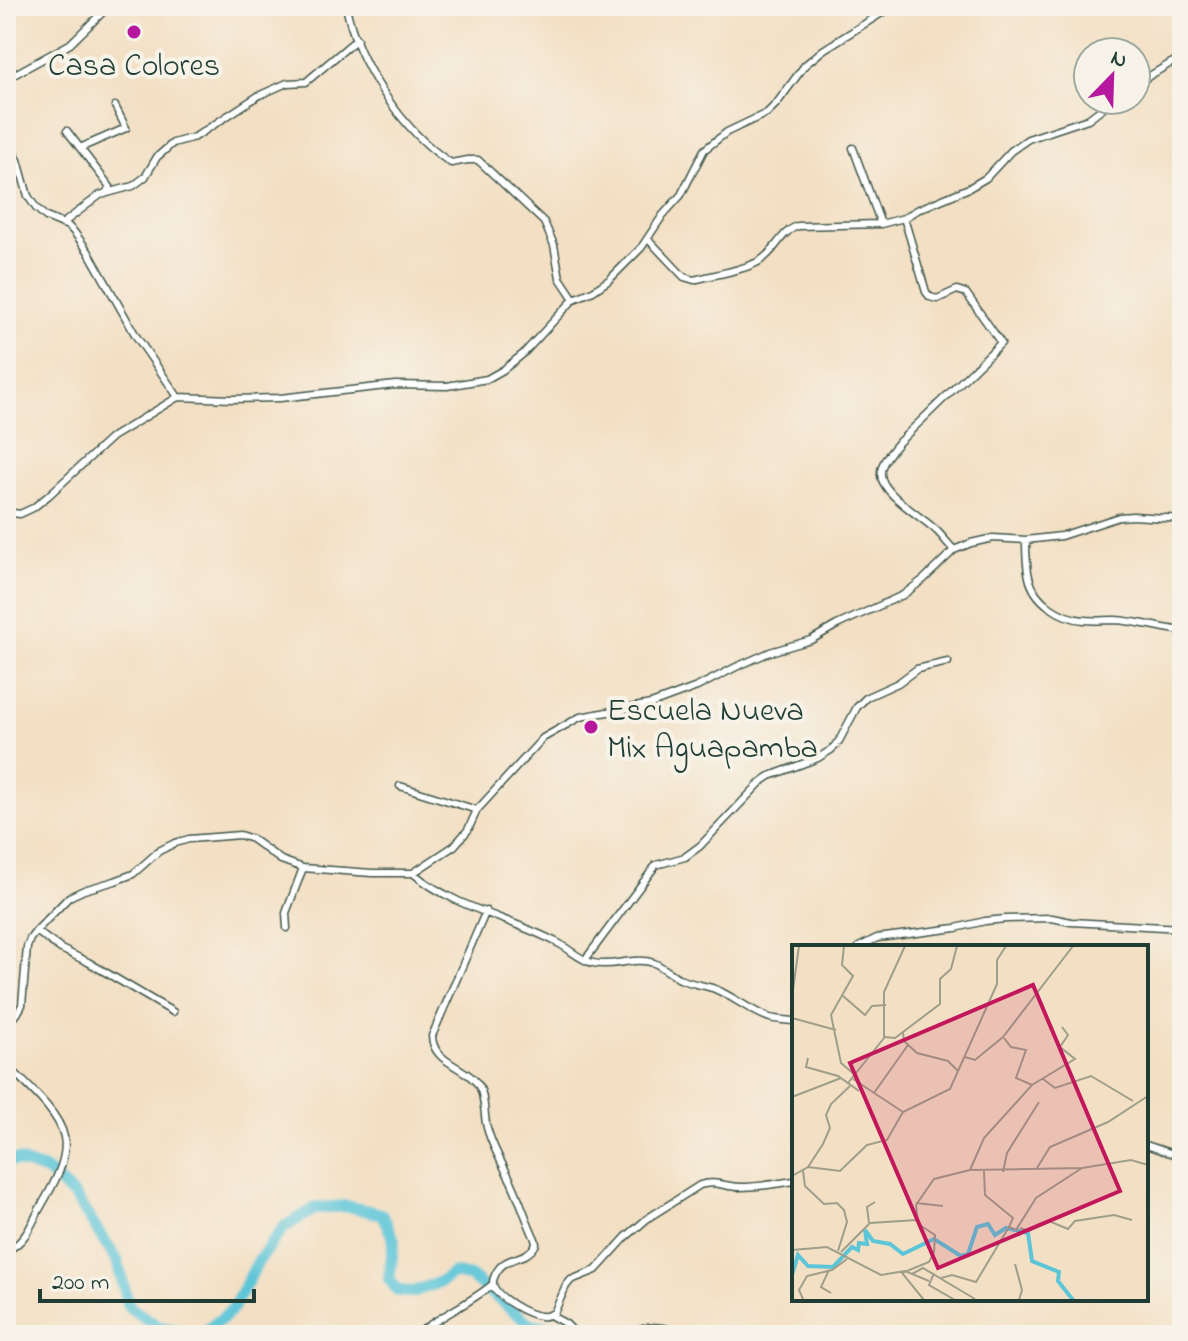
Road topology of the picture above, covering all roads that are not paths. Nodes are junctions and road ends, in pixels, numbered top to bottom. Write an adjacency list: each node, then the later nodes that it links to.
1 (109, 6): 7 (street)
2 (346, 6): 4 (street)
3 (893, 6): 18 (street)
4 (357, 39): 14 (street); 19 (street)
5 (1182, 58): 6 (street)
6 (1152, 74)
7 (6, 79)
8 (115, 106): 12 (street)
9 (1092, 116): 15 (street)
10 (67, 131): 12 (street)
11 (6, 140): 16 (street)
12 (80, 148): 14 (street)
13 (853, 148): 17 (street)
14 (105, 194): 16 (street)
15 (904, 218): 17 (street); 24 (street)
16 (62, 224): 20 (street)
17 (881, 224): 18 (street)
18 (648, 239): 19 (street)
19 (574, 299): 20 (street)
20 (178, 397): 21 (street)
21 (6, 512)
22 (1182, 519): 23 (street)
23 (1026, 540): 24 (street); 25 (street)
24 (954, 550): 28 (street)
25 (1182, 631)
26 (948, 662): 36 (street)
27 (400, 786): 28 (street)
28 (477, 810): 30 (street)
29 (303, 868): 30 (street); 32 (street); 34 (street)
30 (413, 873): 31 (street)
31 (486, 911): 36 (street); 47 (street)
32 (287, 928)
33 (1182, 928): 35 (street)
34 (36, 931): 37 (street); 41 (street)
35 (863, 945)
36 (585, 960): 39 (street)
37 (173, 1012)
38 (792, 1014): 39 (street)
39 (785, 1020): 40 (street)
40 (792, 1021)
41 (6, 1023)
42 (6, 1064): 46 (street)
43 (1148, 1146): 44 (street)
44 (1182, 1157)
45 (792, 1181): 48 (street)
46 (6, 1251)
47 (490, 1286): 48 (street); 49 (street)
48 (550, 1315): 50 (street)
49 (416, 1335)
50 (577, 1335)
51 (629, 1335): 52 (street)
52 (693, 1335)

